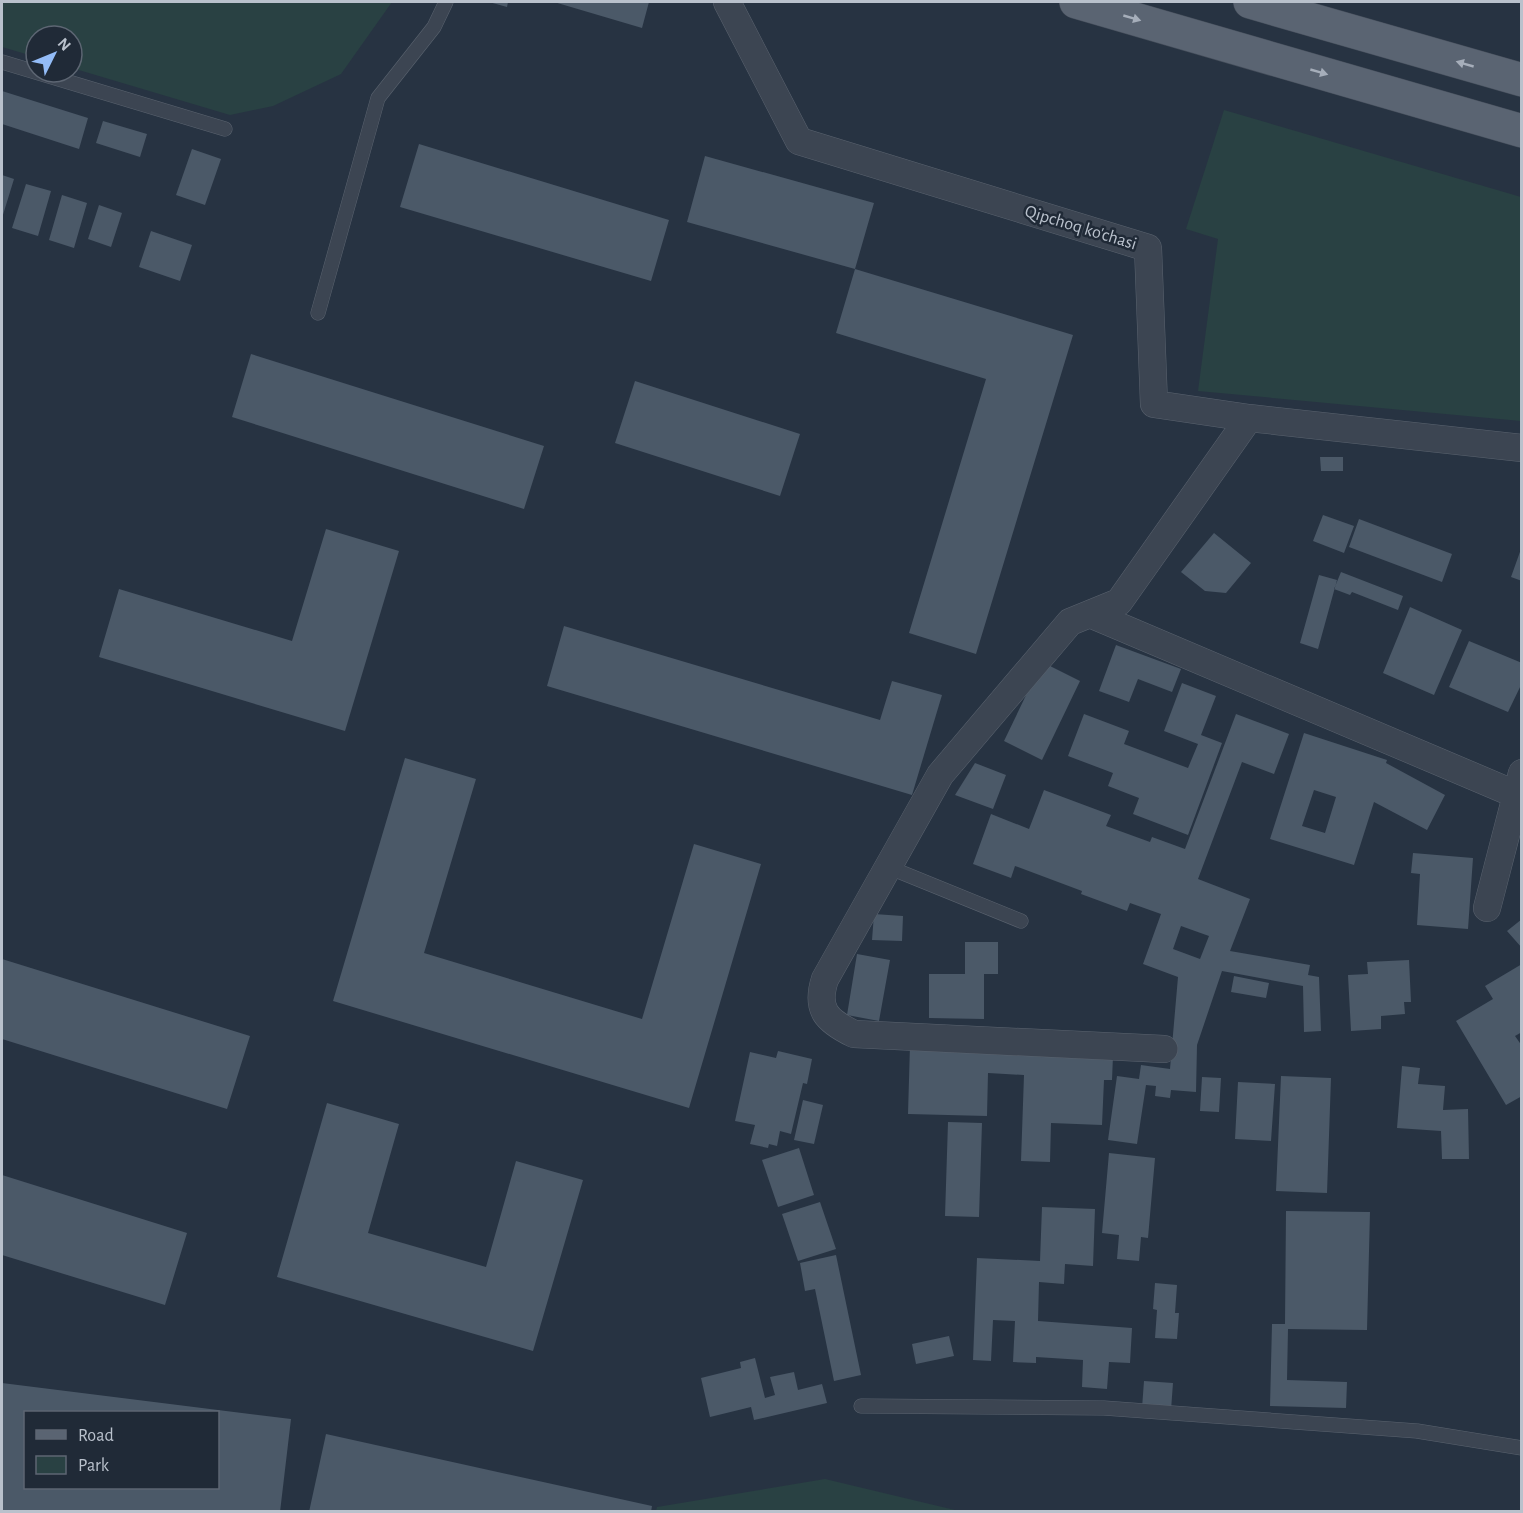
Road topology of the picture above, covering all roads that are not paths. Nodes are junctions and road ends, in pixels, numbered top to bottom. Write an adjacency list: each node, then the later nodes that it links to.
1 (446, 2): 9 (lane)
2 (727, 2): 10 (street, Qipchoq ko'chasi)
3 (1076, 2): 8 (main road, one-way to 8)
4 (1251, 2): 6 (main road, one-way to 4)
5 (2, 62): 7 (lane)
6 (1521, 80)
7 (225, 129)
8 (1521, 131)
9 (318, 313)
10 (1249, 418): 11 (street, Qipchoq ko'chasi); 12 (street)
11 (1521, 448)
12 (1090, 614): 13 (street); 14 (street)
13 (1520, 788): 15 (street)
14 (888, 867): 16 (lane); 17 (street)
15 (1487, 908)
16 (1021, 921)
17 (1164, 1049)
18 (861, 1406): 19 (lane)
19 (1521, 1448)

